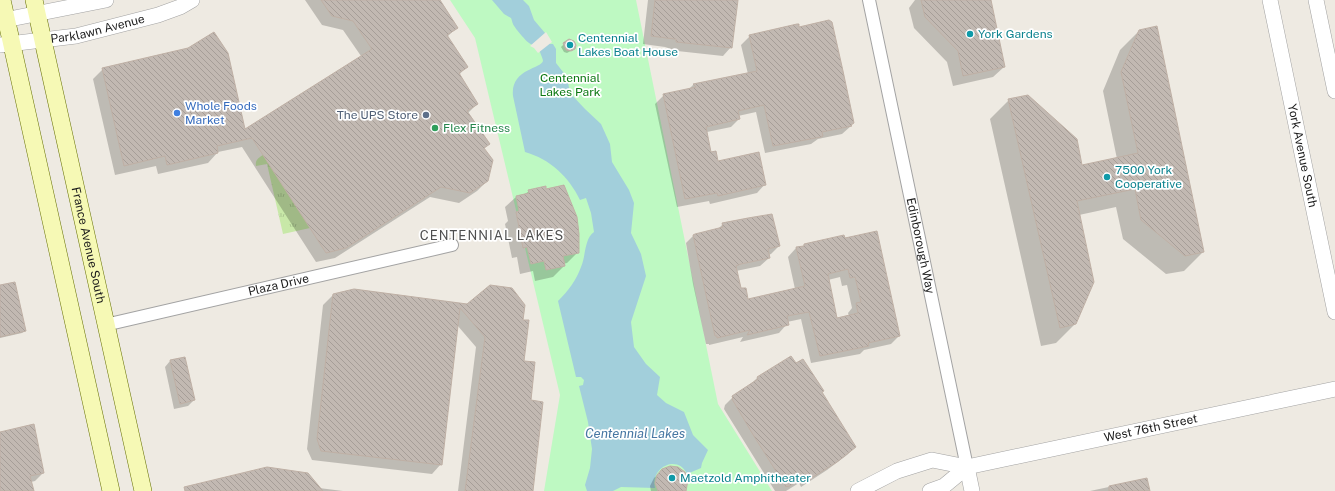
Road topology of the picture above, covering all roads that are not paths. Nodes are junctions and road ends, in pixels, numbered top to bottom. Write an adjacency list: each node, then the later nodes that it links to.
1 (2, 0): 8 (main road)
2 (106, 0): 7 (street)
3 (192, 0): 9 (street, Parklawn Avenue)
4 (869, 0): 16 (street, Edinborough Way)
5 (1270, 0): 13 (street, York Avenue South)
6 (1316, 0): 11 (street)
7 (35, 7): 8 (street); 9 (main road, France Avenue South)
8 (3, 21): 10 (main road)
9 (42, 39): 10 (street, Parklawn Avenue); 14 (main road, France Avenue South)
10 (6, 43): 17 (main road)
11 (1335, 91)
12 (452, 245): 14 (street, Plaza Drive)
13 (1335, 312)
14 (105, 325): 18 (main road, France Avenue South)
15 (1335, 390): 16 (street, West 76th Street)
16 (967, 467): 19 (street, West 76th Street); 20 (street, West 76th Street); 21 (street, Edinborough Way)
17 (111, 491)
18 (143, 491)
19 (858, 491)
20 (930, 491)
21 (972, 491)

